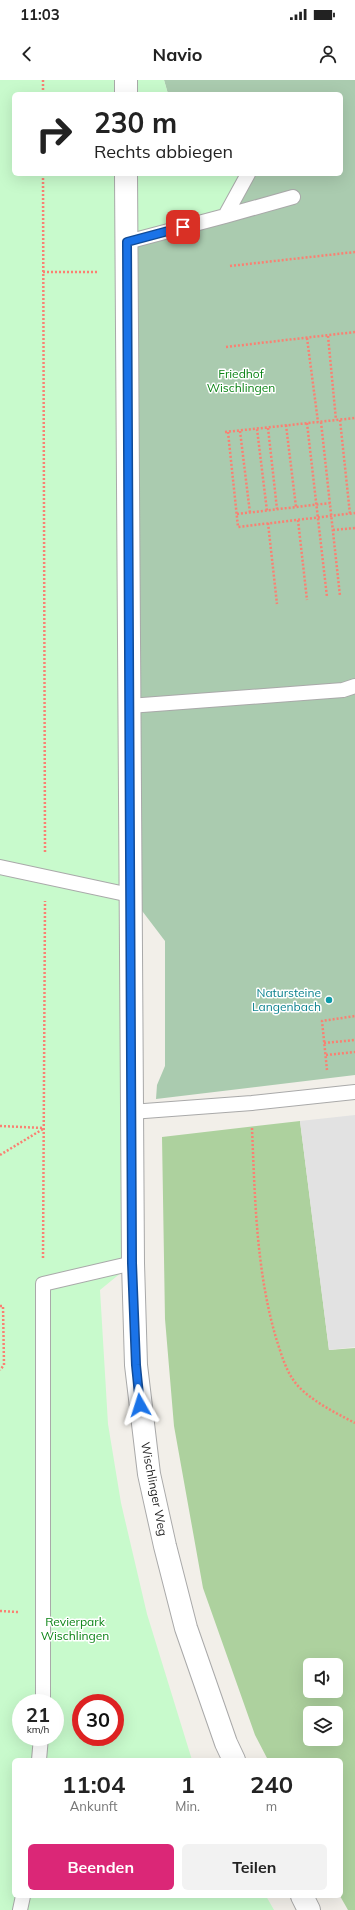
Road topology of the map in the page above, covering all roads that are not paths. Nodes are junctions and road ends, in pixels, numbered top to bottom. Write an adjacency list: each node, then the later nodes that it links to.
1 (126, 80): 2 (street)
2 (126, 92)
3 (126, 176): 7 (street, Wischlinger Weg)
4 (247, 176): 6 (lane)
5 (293, 197): 6 (lane)
6 (225, 216): 7 (lane)
7 (127, 242): 9 (street, Wischlinger Weg)
8 (355, 686): 9 (lane)
9 (130, 706): 11 (street, Wischlinger Weg)
10 (0, 867): 11 (lane)
11 (130, 895): 13 (street, Wischlinger Weg)
12 (355, 1092): 13 (lane)
13 (131, 1112): 14 (street, Wischlinger Weg)
14 (132, 1263): 15 (lane); 18 (street, Wischlinger Weg)
15 (43, 1694)
16 (40, 1746): 17 (lane)
17 (39, 1758)
18 (233, 1758)
19 (23, 1898): 21 (lane)
20 (303, 1898): 22 (street)
21 (20, 1910)
22 (309, 1910)

